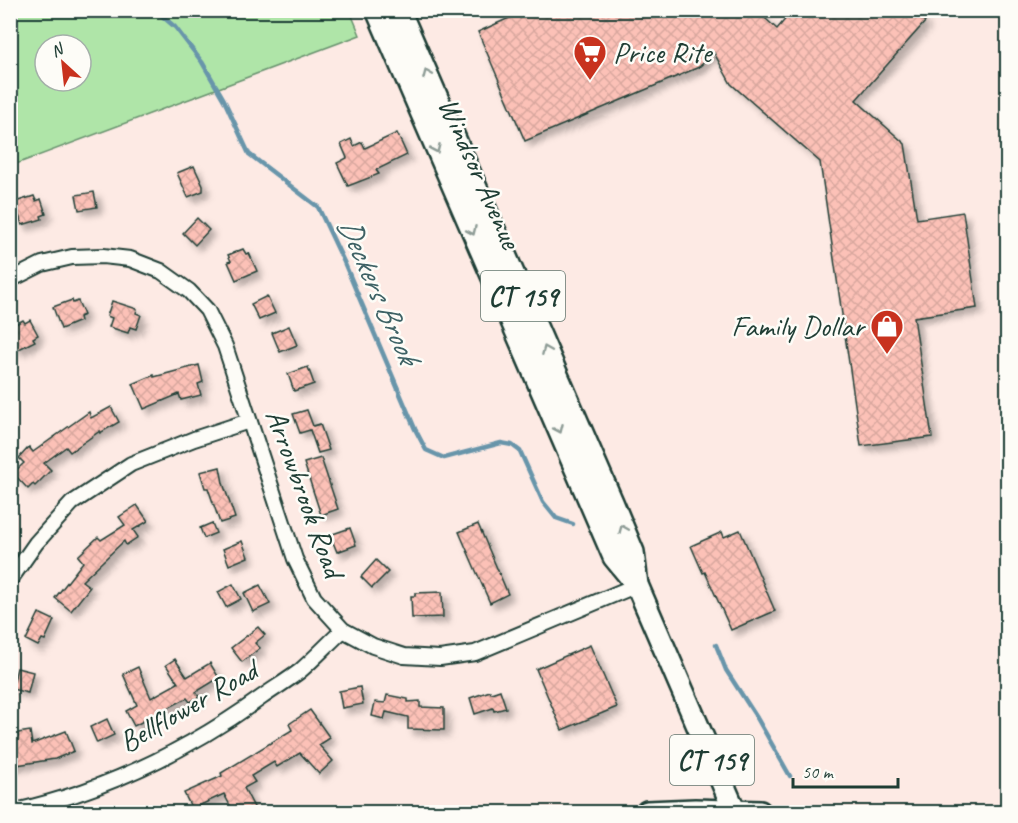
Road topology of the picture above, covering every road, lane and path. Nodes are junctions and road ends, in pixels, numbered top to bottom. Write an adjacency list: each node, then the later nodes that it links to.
1 (377, 10): 3 (main road, Windsor Avenue / CT 159, one-way to 3)
2 (399, 10): 3 (main road, Windsor Avenue / CT 159, one-way to 2)
3 (459, 175): 7 (main road, Windsor Avenue / CT 159)
4 (10, 280): 5 (street, Arrowbrook Road)
5 (249, 421): 6 (street); 8 (street, Arrowbrook Road)
6 (10, 580)
7 (637, 585): 8 (street, Arrowbrook Road); 9 (main road, Windsor Avenue / CT 159)
8 (343, 630): 10 (street, Bellflower Road)
9 (734, 812): 11 (main road); 12 (main road)
10 (10, 813)
11 (647, 813)
12 (760, 813)

